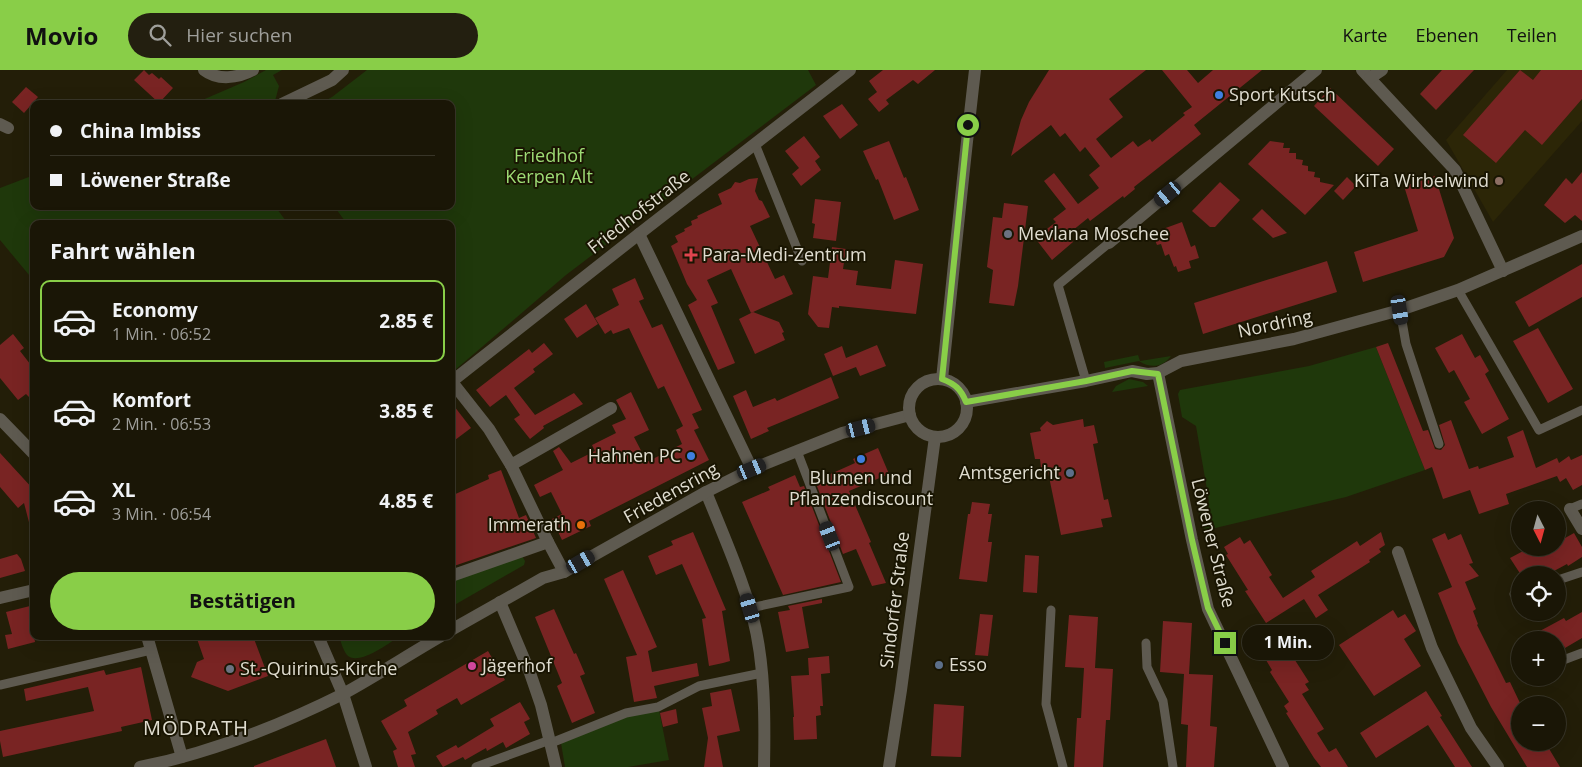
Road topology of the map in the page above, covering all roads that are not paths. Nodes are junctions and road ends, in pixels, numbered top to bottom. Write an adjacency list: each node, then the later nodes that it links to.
1 (204, 70): 2 (street)
2 (253, 70)
3 (343, 70): 9 (street)
4 (850, 70): 10 (street, Friedhofstraße)
5 (976, 70): 20 (street)
6 (1316, 70): 13 (street)
7 (1382, 70): 8 (street)
8 (1366, 74): 15 (street)
9 (290, 100)
10 (755, 144): 11 (street, Friedhofstraße); 14 (lane)
11 (638, 234): 19 (street, Friedhofstraße); 33 (street)
12 (1582, 236): 15 (street, Nordring)
13 (1109, 244): 21 (lane)
14 (802, 261)
15 (1503, 271): 16 (street, Nordring)
16 (1458, 290): 17 (street, Nordring); 25 (lane)
17 (1400, 310): 18 (street, Nordring); 29 (lane)
18 (1158, 374): 21 (street); 71 (street, Löwener Straße)
19 (455, 379)
20 (942, 379): 23 (street); 26 (street)
21 (1086, 381): 23 (street)
22 (455, 387): 32 (street)
23 (966, 402): 28 (street)
24 (611, 408): 32 (street)
25 (1582, 410)
26 (910, 415): 28 (street); 31 (street, Friedensring)
27 (0, 419): 30 (street)
28 (934, 437): 68 (street, Sindorfer Straße)
29 (1439, 444)
30 (30, 450)
31 (797, 450): 33 (street, Friedensring); 47 (lane)
32 (510, 465): 38 (street)
33 (752, 469): 34 (street, Friedensring)
34 (706, 492): 40 (street, Friedensring); 47 (street)
35 (1582, 504): 36 (lane)
36 (1570, 510): 37 (street)
37 (1582, 529)
38 (548, 542): 40 (street); 42 (street)
39 (1398, 552): 72 (street)
40 (564, 572): 46 (street, Friedensring)
41 (1582, 572): 43 (lane)
42 (455, 575)
43 (1566, 577)
44 (30, 591): 45 (street)
45 (0, 598)
46 (500, 602): 49 (street, Friedensring); 60 (street)
47 (750, 608): 57 (street)
48 (1051, 610): 69 (lane)
49 (455, 628)
50 (148, 640): 54 (street)
51 (320, 640): 59 (street)
52 (434, 640): 59 (street)
53 (1146, 643): 70 (lane)
54 (151, 650): 58 (lane); 61 (street)
55 (1582, 653): 56 (lane)
56 (1566, 659)
57 (762, 673): 60 (lane); 67 (street)
58 (0, 685)
59 (343, 694): 61 (street); 64 (street)
60 (550, 742): 65 (lane); 66 (street)
61 (182, 757): 62 (street)
62 (157, 765): 63 (street)
63 (140, 767)
64 (366, 767)
65 (476, 767)
66 (556, 767)
67 (764, 767)
68 (889, 767)
69 (1063, 767)
70 (1173, 767)
71 (1283, 767)
72 (1498, 767)

